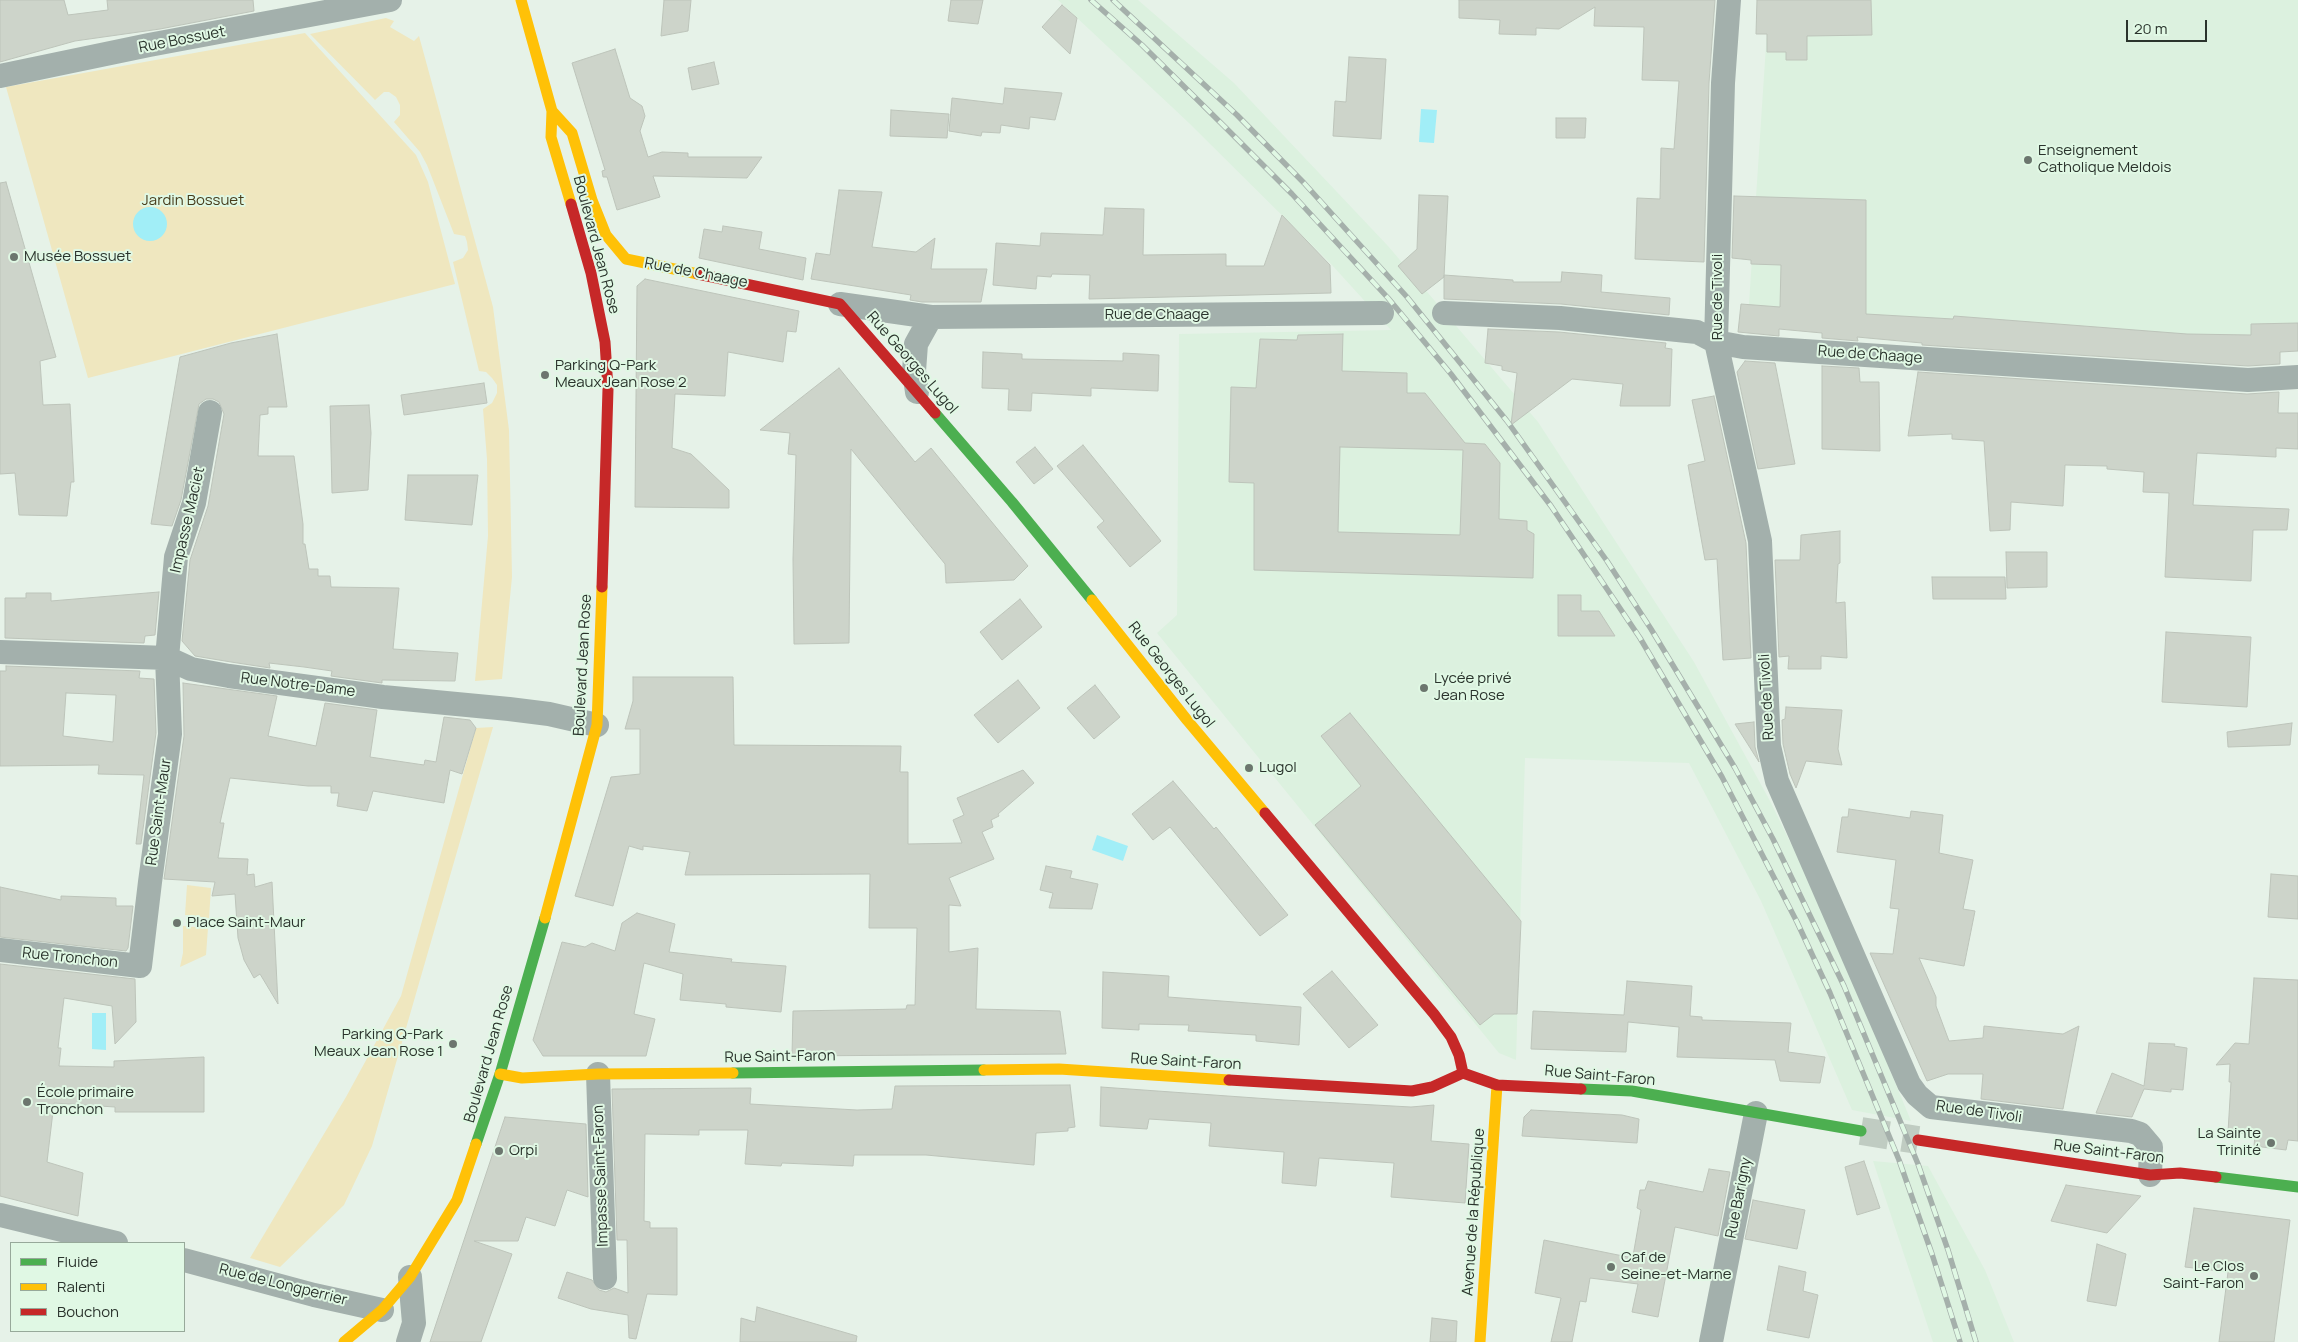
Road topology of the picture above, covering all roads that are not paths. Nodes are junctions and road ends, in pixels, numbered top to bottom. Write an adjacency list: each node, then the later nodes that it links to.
1 (390, 0): 4 (street, Rue Bossuet)
2 (520, 0): 5 (street, Boulevard Jean Rose)
3 (1728, 0): 10 (street, Rue de Tivoli)
4 (0, 76)
5 (552, 111): 6 (street, Rue de Chaage); 16 (street, Boulevard Jean Rose)
6 (840, 304): 9 (street, Rue de Chaage); 12 (street, Rue Georges Lugol)
7 (1382, 313): 9 (street, Rue de Chaage)
8 (1444, 313): 10 (street, Rue de Chaage)
9 (931, 317): 12 (street)
10 (1716, 342): 11 (street, Rue de Chaage); 26 (street, Rue de Tivoli)
11 (2298, 378)
12 (917, 392): 19 (street, Rue Georges Lugol)
13 (210, 412): 15 (street, Impasse Maciet)
14 (0, 652): 15 (street, Rue Notre-Dame)
15 (167, 658): 16 (street, Rue Notre-Dame); 18 (street, Rue Saint-Maur)
16 (597, 725): 20 (street, Boulevard Jean Rose)
17 (0, 950): 18 (street, Rue Tronchon)
18 (140, 966)
19 (1463, 1073): 21 (street, Rue Saint-Faron); 22 (street, Rue Saint-Faron)
20 (500, 1074): 21 (street, Rue Saint-Faron); 31 (street, Boulevard Jean Rose)
21 (598, 1074): 32 (street, Impasse Saint-Faron)
22 (1497, 1085): 23 (street, Rue Saint-Faron); 36 (street, Avenue de la République)
23 (1756, 1113): 24 (street, Rue Saint-Faron); 37 (street, Rue Barigny)
24 (1861, 1131)
25 (1918, 1140): 26 (street, Rue Saint-Faron)
26 (2150, 1174): 27 (street, Rue Saint-Faron)
27 (2298, 1187)
28 (0, 1214): 29 (street)
29 (112, 1242)
30 (185, 1260): 33 (street, Rue de Longperrier)
31 (410, 1277): 33 (street, Boulevard Jean Rose); 35 (street)
32 (605, 1278)
33 (382, 1310): 34 (street, Boulevard Jean Rose)
34 (344, 1342)
35 (408, 1342)
36 (1480, 1342)
37 (1711, 1342)

